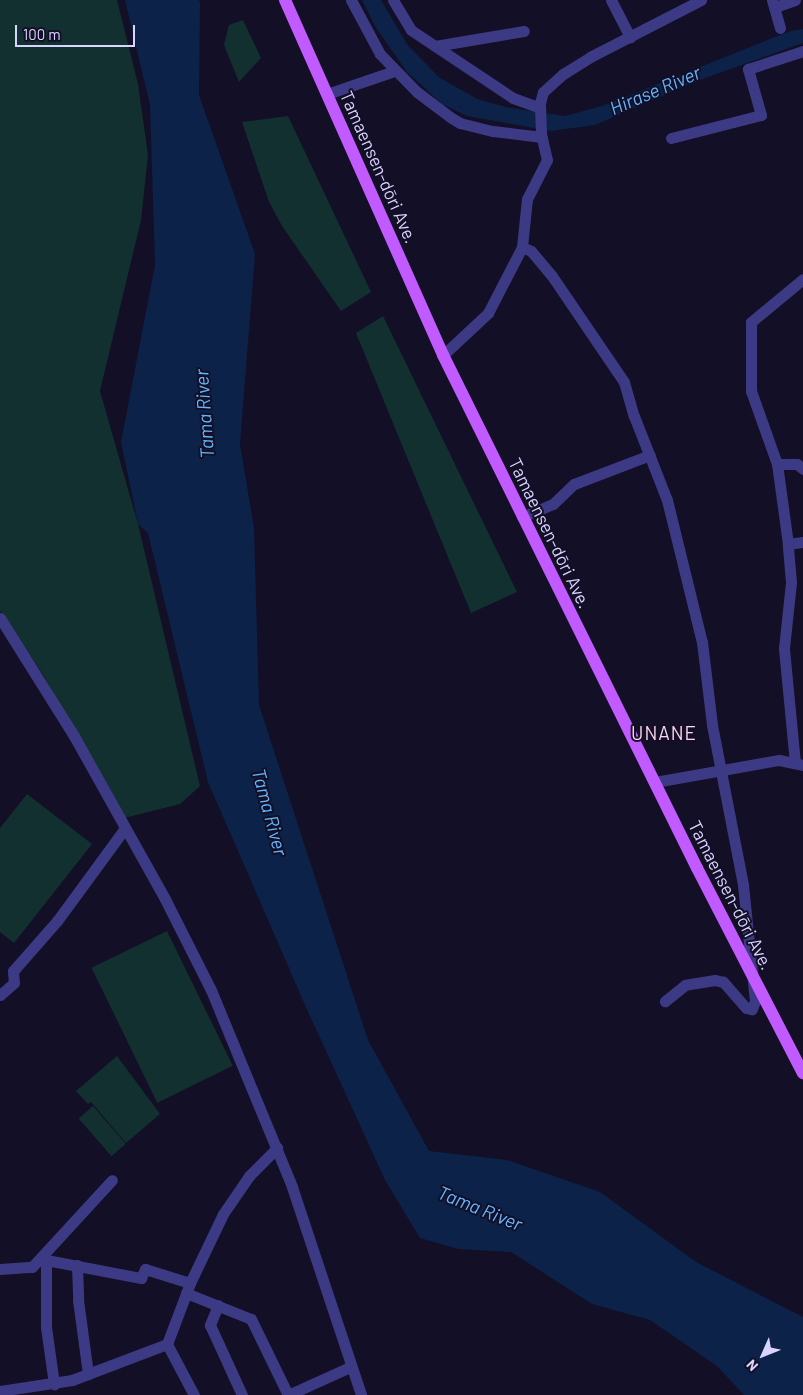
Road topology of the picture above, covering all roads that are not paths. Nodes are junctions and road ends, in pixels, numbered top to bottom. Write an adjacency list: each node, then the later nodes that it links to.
1 (285, 0): 14 (main road, Tamaensen-dōri Ave.)
2 (351, 0): 13 (street)
3 (393, 0): 11 (street)
4 (611, 0): 10 (street)
5 (701, 0): 10 (street)
6 (795, 0): 7 (street)
7 (774, 4): 8 (street)
8 (780, 28)
9 (524, 31): 11 (street)
10 (630, 37): 15 (street)
11 (434, 46): 15 (street)
12 (803, 51): 17 (street)
13 (394, 71): 14 (street); 16 (street)
14 (327, 94): 20 (main road, Tamaensen-dōri Ave.)
15 (541, 110): 16 (street)
16 (541, 136): 18 (street)
17 (671, 138)
18 (522, 247): 20 (street); 21 (street)
19 (802, 282): 22 (street)
20 (443, 355): 24 (main road, Tamaensen-dōri Ave.)
21 (650, 454): 24 (street); 29 (street)
22 (777, 464): 23 (street); 26 (street)
23 (803, 469)
24 (522, 517): 30 (main road, Tamaensen-dōri Ave.)
25 (803, 542): 26 (street)
26 (788, 544): 28 (street)
27 (0, 618): 31 (street)
28 (799, 764): 29 (street)
29 (722, 770): 30 (street); 32 (street)
30 (654, 782): 32 (main road, Tamaensen-dōri Ave.)
31 (125, 828): 33 (street); 36 (street)
32 (753, 974): 34 (street); 35 (main road, Tamaensen-dōri Ave.)
33 (0, 995)
34 (665, 1001)
35 (803, 1073)
36 (277, 1148): 41 (street); 44 (street)
37 (112, 1180): 38 (street)
38 (44, 1259): 39 (street); 40 (street); 46 (street)
39 (77, 1265): 41 (street); 45 (street)
40 (0, 1269)
41 (188, 1288): 42 (street); 43 (street)
42 (218, 1305): 49 (street); 50 (street)
43 (167, 1344): 45 (street); 48 (street)
44 (350, 1367): 50 (street); 51 (street)
45 (88, 1374): 46 (street)
46 (54, 1384): 47 (street)
47 (0, 1391)
48 (194, 1395)
49 (242, 1395)
50 (288, 1395)
51 (362, 1395)

